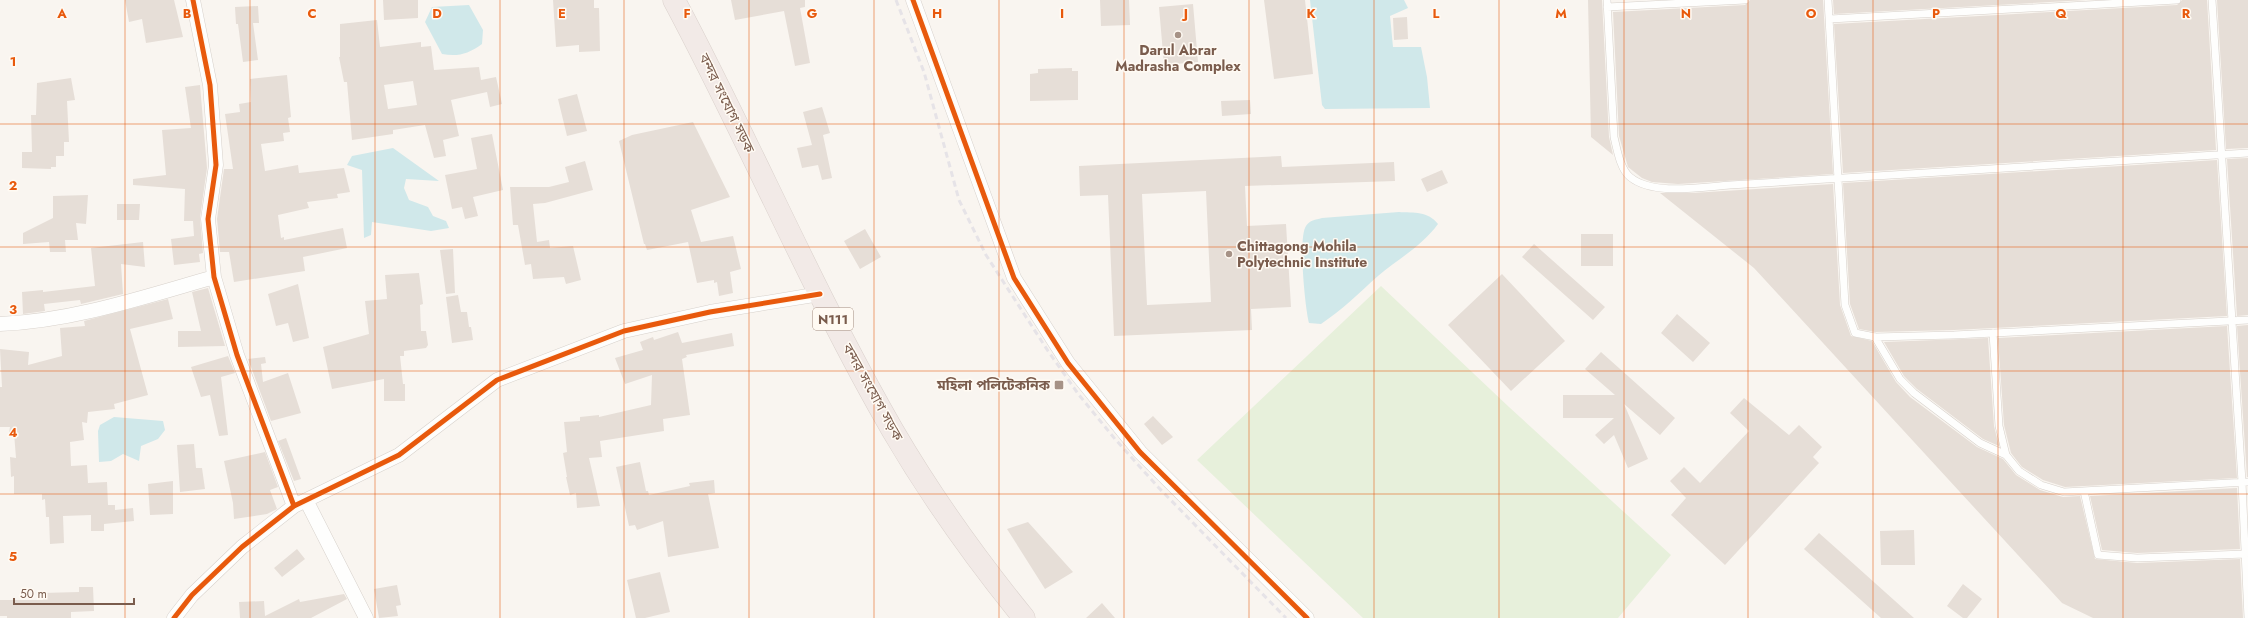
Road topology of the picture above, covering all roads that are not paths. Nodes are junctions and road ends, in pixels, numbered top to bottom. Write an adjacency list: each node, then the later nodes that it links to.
1 (193, 0): 13 (street)
2 (674, 0): 14 (highway, বন্দর সংযোগ সড়ক / N111)
3 (913, 0): 28 (street)
4 (1745, 0): 8 (lane)
5 (1828, 0): 9 (lane)
6 (2177, 0): 9 (lane)
7 (2212, 0): 11 (lane)
8 (1607, 3): 12 (lane)
9 (1830, 19): 12 (lane)
10 (2248, 153): 11 (lane)
11 (2221, 155): 12 (lane); 16 (lane)
12 (1838, 179): 19 (lane)
13 (214, 277): 17 (street); 23 (street)
14 (820, 294): 23 (street); 27 (highway, বন্দর সংযোগ সড়ক / N111)
15 (2248, 320): 16 (lane)
16 (2232, 321): 18 (lane); 21 (lane)
17 (0, 324)
18 (1993, 333): 19 (lane); 20 (lane)
19 (1875, 337): 20 (lane)
20 (2006, 455): 22 (lane)
21 (2245, 482): 22 (lane); 24 (lane)
22 (2084, 490): 24 (lane)
23 (300, 503): 25 (street); 26 (street)
24 (2245, 554): 29 (lane)
25 (174, 618)
26 (366, 618)
27 (1024, 618)
28 (1307, 618)
29 (2248, 618)

